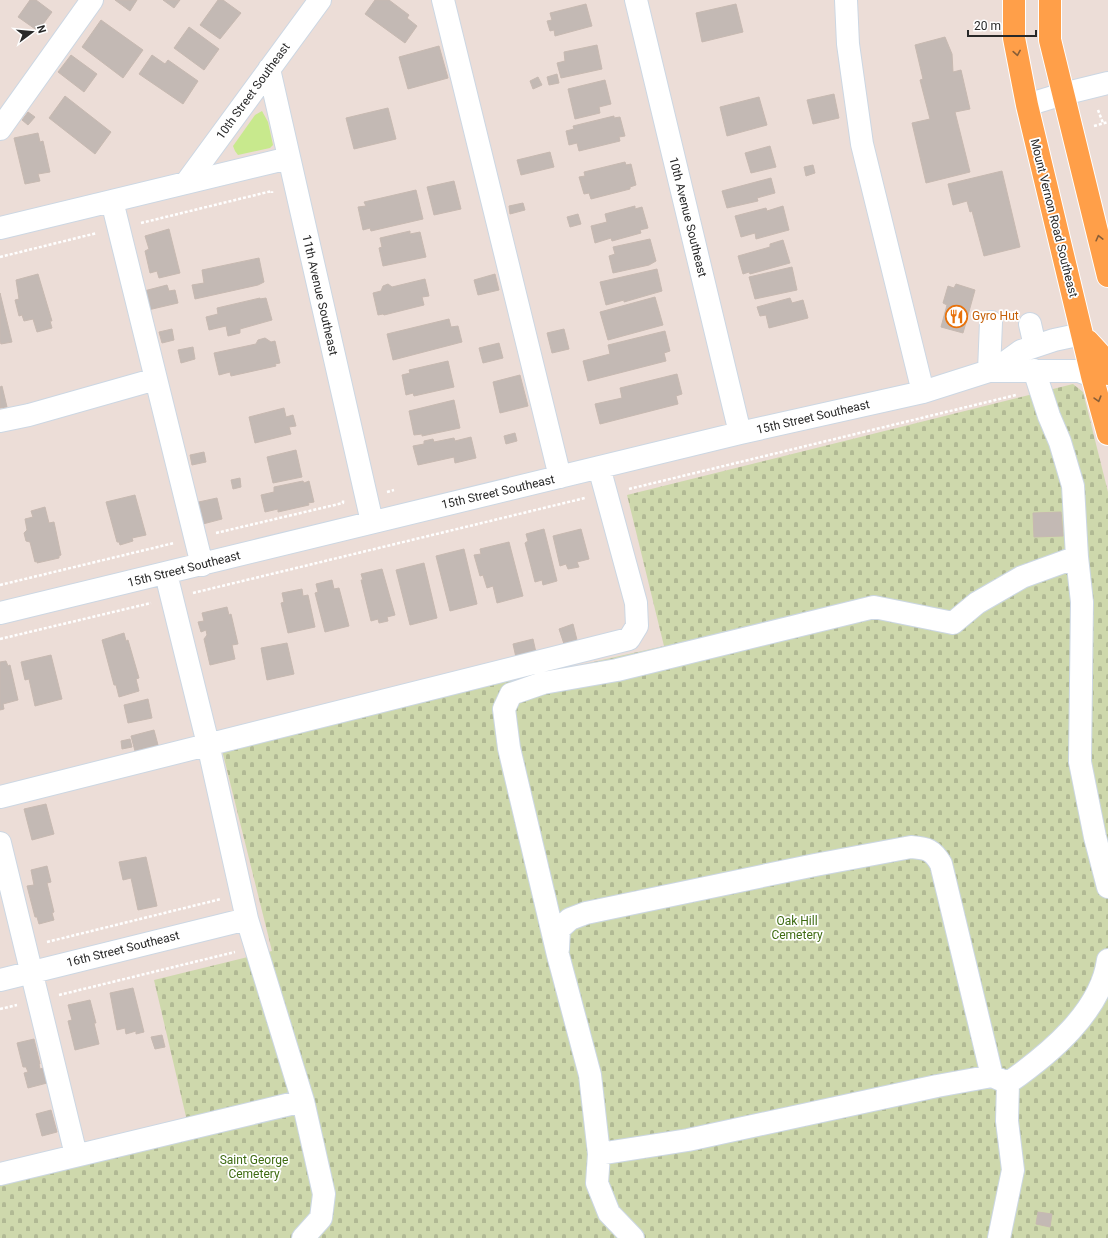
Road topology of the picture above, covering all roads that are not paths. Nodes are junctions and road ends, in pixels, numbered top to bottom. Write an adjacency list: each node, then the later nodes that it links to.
1 (92, 0): 12 (street)
2 (320, 0): 8 (street, 10th Street Southeast)
3 (443, 0): 31 (street)
4 (636, 0): 28 (street, 10th Avenue Southeast)
5 (846, 0): 26 (street)
6 (1014, 0): 11 (main road, Mount Vernon Road Southeast, one-way to 11)
7 (1050, 0): 10 (main road)
8 (269, 69): 13 (street, 11th Avenue Southeast); 14 (street, 10th Street Southeast)
9 (1108, 83): 10 (street)
10 (1063, 94): 11 (street); 17 (main road, one-way to 10)
11 (1026, 105): 20 (main road, Mount Vernon Road Southeast)
12 (0, 129)
13 (289, 158): 14 (street); 32 (street, 11th Avenue Southeast)
14 (186, 183): 15 (street)
15 (112, 201): 16 (street); 24 (street)
16 (0, 228)
17 (1108, 276)
18 (991, 322): 22 (street)
19 (1030, 324): 21 (street)
20 (1082, 334): 21 (street, 15th Street Southeast); 23 (main road, Mount Vernon Road Southeast)
21 (1035, 346): 22 (street, 15th Street Southeast)
22 (992, 370): 25 (street, 15th Street Southeast); 26 (street, 15th Street Southeast)
23 (1100, 375): 25 (street, 15th Street Southeast); 29 (main road, Mount Vernon Road Southeast, one-way to 29)
24 (156, 379): 27 (street); 34 (street)
25 (1037, 380): 33 (street)
26 (923, 392): 28 (street, 15th Street Southeast)
27 (0, 421)
28 (740, 433): 30 (street, 15th Street Southeast)
29 (1108, 434)
30 (599, 467): 31 (street, 15th Street Southeast); 37 (street)
31 (560, 477): 32 (street, 15th Street Southeast)
32 (372, 522): 34 (street, 15th Street Southeast)
33 (1077, 557): 40 (street); 42 (street)
34 (202, 565): 35 (street, 15th Street Southeast)
35 (166, 574): 36 (street, 15th Street Southeast); 37 (street)
36 (0, 613)
37 (208, 744): 38 (street); 41 (street)
38 (0, 797)
39 (0, 843): 44 (street)
40 (1108, 887)
41 (247, 919): 44 (street, 16th Street Southeast); 47 (street)
42 (558, 955): 46 (street); 48 (street)
43 (1108, 960): 46 (street)
44 (31, 972): 45 (street, 16th Street Southeast); 49 (street)
45 (0, 980)
46 (1000, 1080): 48 (street); 53 (street)
47 (303, 1101): 49 (street); 51 (street)
48 (599, 1154): 52 (street)
49 (76, 1155): 50 (street)
50 (0, 1174)
51 (303, 1238)
52 (633, 1238)
53 (1000, 1238)

